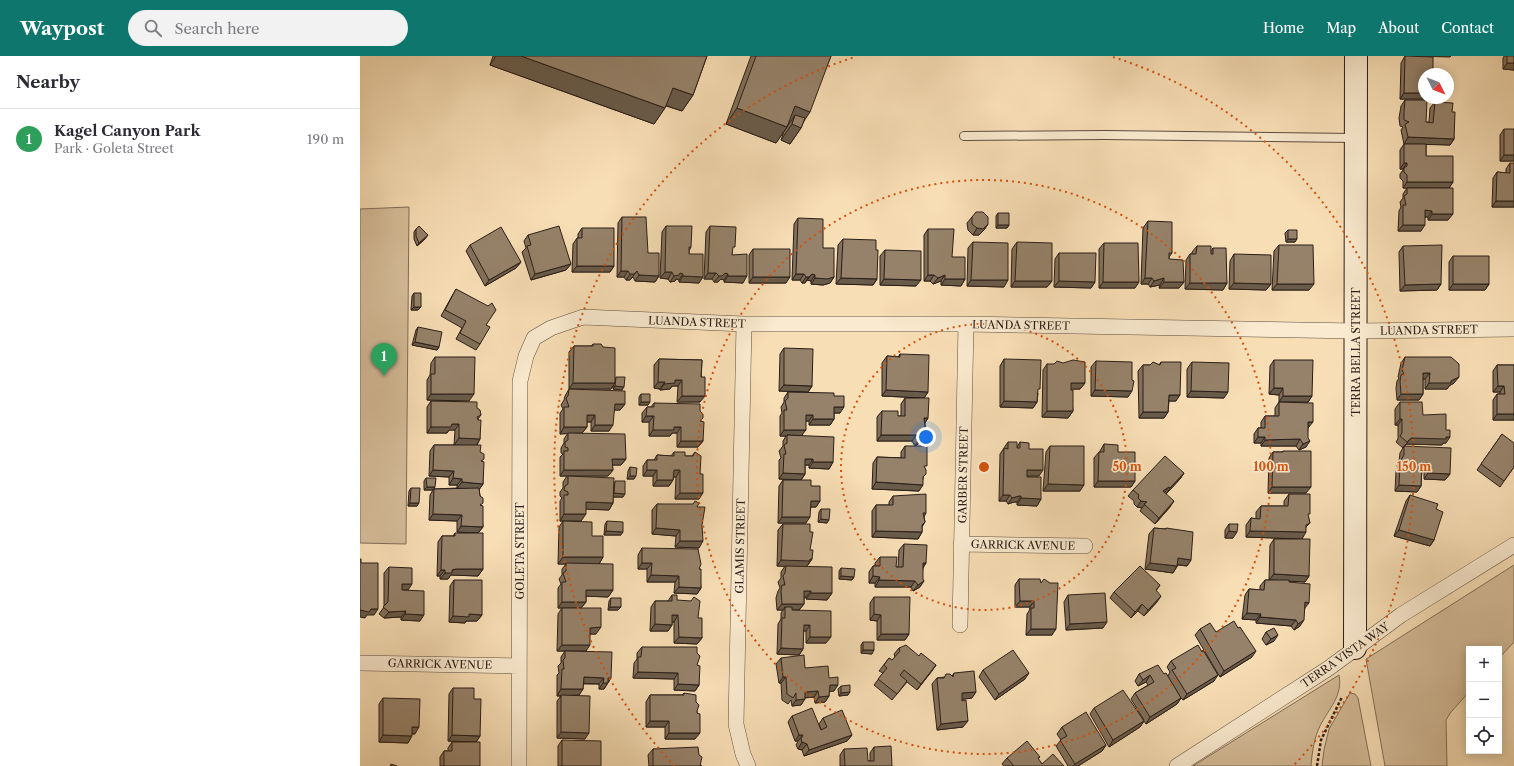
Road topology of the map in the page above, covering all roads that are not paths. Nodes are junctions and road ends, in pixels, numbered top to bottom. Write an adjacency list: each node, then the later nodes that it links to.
1 (1356, 56): 3 (street, TERRA BELLA STREET)
2 (964, 136): 3 (lane)
3 (1355, 138): 7 (street, TERRA BELLA STREET)
4 (744, 324): 5 (street, LUANDA STREET); 8 (street, LUANDA STREET); 17 (street, GLAMIS STREET)
5 (966, 324): 7 (street, LUANDA STREET); 9 (street, GARBER STREET)
6 (1514, 329): 7 (street, LUANDA STREET)
7 (1356, 331): 13 (street, TERRA BELLA STREET)
8 (534, 338): 15 (street, GOLETA STREET)
9 (961, 544): 11 (street, GARRICK AVENUE); 12 (street, GARBER STREET)
10 (1514, 545): 13 (street, TERRA VISTA WAY)
11 (1085, 546)
12 (960, 625)
13 (1355, 648): 18 (street, TERRA VISTA WAY)
14 (360, 663): 15 (street, GARRICK AVENUE)
15 (519, 666): 16 (street, GOLETA STREET)
16 (519, 766)
17 (748, 766)
18 (1176, 766)

